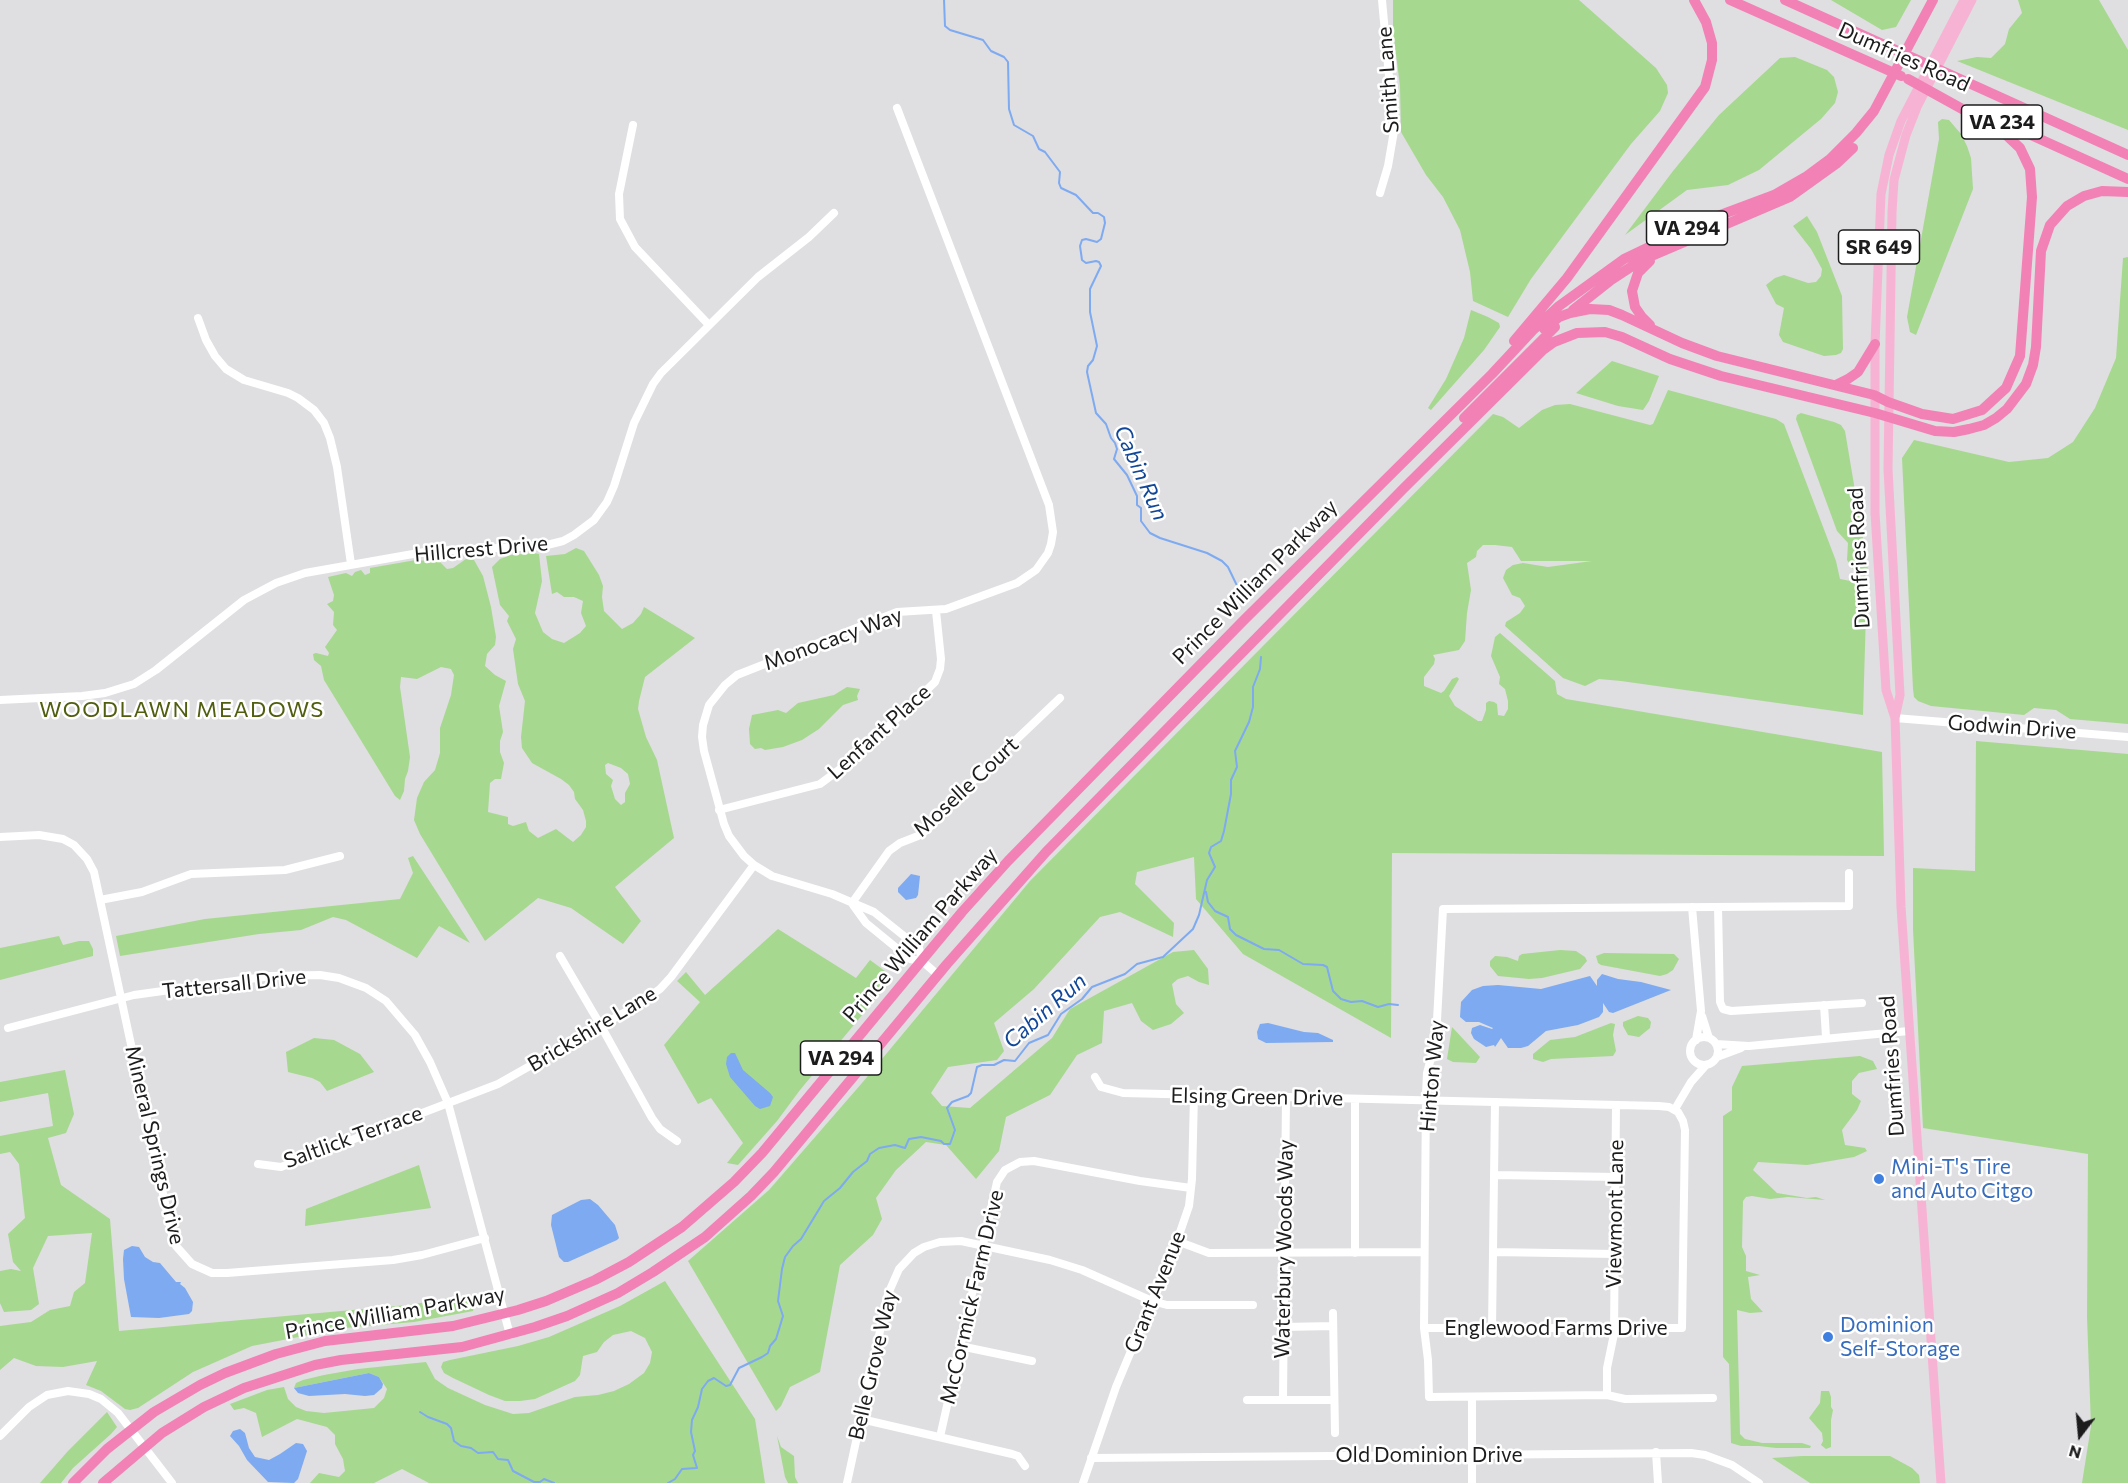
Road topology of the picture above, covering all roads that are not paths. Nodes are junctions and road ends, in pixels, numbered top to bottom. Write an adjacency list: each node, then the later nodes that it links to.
1 (1382, 0): 19 (street, Smith Lane)
2 (1694, 0): 30 (highway)
3 (1730, 0): 11 (highway, Dumfries Road / VA 234)
4 (1785, 0): 16 (highway, VA 234)
5 (1933, 0): 9 (highway, VA 294)
6 (1940, 0): 9 (highway)
7 (1964, 0): 10 (main road, SR 649)
8 (1972, 0): 10 (main road, SR 649)
9 (1917, 38): 12 (highway, VA 294)
10 (1942, 50): 13 (main road, SR 649)
11 (1908, 79): 17 (highway, Dumfries Road / VA 234); 31 (highway)
12 (1888, 93): 21 (highway); 27 (highway, VA 294)
13 (1913, 105): 26 (main road, SR 649); 31 (main road, SR 649)
14 (897, 108): 36 (street, Monocacy Way)
15 (633, 125): 24 (street)
16 (2128, 155)
17 (2128, 179)
18 (2128, 192): 33 (highway)
19 (1380, 194)
20 (834, 213): 24 (street, Hillcrest Drive)
21 (1663, 252): 22 (highway); 25 (highway)
22 (1570, 313): 25 (highway, VA 294); 27 (highway, VA 294); 34 (highway)
23 (198, 318): 35 (street)
24 (709, 326): 35 (street, Hillcrest Drive)
25 (1662, 334): 28 (highway, VA 294)
26 (1875, 344): 28 (highway); 29 (main road, SR 649)
27 (1492, 374): 30 (highway, Prince William Parkway / VA 294)
28 (1836, 385): 29 (highway, VA 294)
29 (1875, 395): 31 (highway, VA 294); 32 (main road, Dumfries Road)
30 (1465, 401): 51 (highway, Prince William Parkway / VA 294)
31 (1888, 402): 33 (main road, Dumfries Road)
32 (1875, 413): 33 (highway, VA 294); 34 (highway, VA 294); 39 (main road, Dumfries Road)
33 (1888, 418): 39 (main road, Dumfries Road)
34 (1442, 450): 52 (highway, Prince William Parkway / VA 294)
35 (351, 564): 38 (street, Hillcrest Drive)
36 (936, 611): 41 (street, Lenfant Place); 41 (street, Monocacy Way)
37 (1060, 698): 47 (street, Moselle Court)
38 (0, 700)
39 (1895, 718): 40 (street, Godwin Drive); 59 (main road, Dumfries Road)
40 (2128, 737)
41 (719, 810): 44 (street, Monocacy Way)
42 (0, 837): 46 (street, Mineral Springs Drive)
43 (340, 856): 46 (street)
44 (754, 865): 47 (street, Monocacy Way); 57 (street, Brickshire Lane)
45 (1849, 873): 49 (street, Hinton Way)
46 (100, 900): 53 (street, Mineral Springs Drive)
47 (852, 903): 51 (street, Monocacy Way); 51 (street, Monocacy Way)
48 (1692, 907): 49 (street, Hinton Way); 56 (street); 72 (street, Hinton Way)
49 (1718, 907): 55 (street)
50 (560, 956): 57 (street)
51 (922, 961): 52 (street, Monocacy Way); 93 (highway, Prince William Parkway / VA 294)
52 (938, 975): 99 (highway, Prince William Parkway / VA 294)
53 (122, 998): 58 (street, Tattersall Drive); 74 (street, Tattersall Drive); 82 (street, Mineral Springs Drive)
54 (1862, 1003): 55 (street)
55 (1824, 1005): 60 (street)
56 (1701, 1011): 61 (street); 62 (street)
57 (602, 1026): 74 (street, Brickshire Lane); 77 (street)
58 (8, 1028)
59 (1909, 1031): 60 (street); 126 (main road, Dumfries Road)
60 (1826, 1037): 63 (street)
61 (1696, 1040): 62 (street); 65 (street)
62 (1712, 1041): 63 (street); 64 (street)
63 (1749, 1046): 64 (street)
64 (1717, 1057): 66 (street)
65 (1694, 1061): 66 (street); 68 (street)
66 (1707, 1065): 68 (street)
67 (1095, 1077): 69 (street, Elsing Green Drive)
68 (1691, 1082): 76 (street)
69 (1194, 1095): 70 (street, Elsing Green Drive); 81 (street, Grant Avenue)
70 (1286, 1097): 71 (street, Elsing Green Drive); 87 (street, Waterbury Woods Way)
71 (1355, 1099): 72 (street, Elsing Green Drive); 88 (street)
72 (1426, 1101): 73 (street); 85 (street, Hinton Way)
73 (1495, 1102): 75 (street); 79 (street)
74 (448, 1103): 78 (street, Saltlick Terrace); 82 (street, Tattersall Drive)
75 (1616, 1105): 76 (street); 80 (street, Viewmont Lane)
76 (1675, 1109): 98 (street, Englewood Farms Drive)
77 (677, 1141)
78 (258, 1164)
79 (1494, 1175): 80 (street); 86 (street)
80 (1616, 1177): 89 (street, Viewmont Lane)
81 (1191, 1188): 83 (street, Grant Avenue); 84 (street, McCormick Farm Drive)
82 (485, 1238): 93 (street, Tattersall Drive)
83 (1177, 1242): 87 (street); 90 (street, Grant Avenue)
84 (983, 1246): 90 (street, Belle Grove Way); 100 (street, McCormick Farm Drive); 108 (street, Belle Grove Way)
85 (1424, 1252): 88 (street); 96 (street, Hinton Way)
86 (1493, 1252): 89 (street); 97 (street)
87 (1283, 1253): 88 (street); 95 (street, Waterbury Woods Way)
88 (1354, 1253)
89 (1615, 1254): 98 (street, Viewmont Lane)
90 (1152, 1301): 91 (street, Belle Grove Way); 116 (street, Grant Avenue)
91 (1253, 1305)
92 (1333, 1313): 94 (street)
93 (505, 1314): 99 (street, Tattersall Drive); 109 (highway, Prince William Parkway / VA 294)
94 (1333, 1326): 95 (street); 107 (street)
95 (1283, 1327): 106 (street, Waterbury Woods Way)
96 (1424, 1328): 97 (street, Englewood Farms Drive); 103 (street, Hinton Way)
97 (1492, 1328): 98 (street, Englewood Farms Drive)
98 (1614, 1328): 102 (street, Viewmont Lane)
99 (510, 1335): 113 (highway, Prince William Parkway / VA 294)
100 (960, 1346): 101 (street); 112 (street, McCormick Farm Drive)
101 (1032, 1361)
102 (1607, 1395): 103 (street, Hinton Way); 104 (street, Hinton Way)
103 (1472, 1397): 115 (street)
104 (1713, 1398)
105 (1246, 1400): 106 (street)
106 (1283, 1400): 107 (street)
107 (1334, 1400): 110 (street)
108 (861, 1419): 112 (street); 121 (street, Belle Grove Way)
109 (131, 1429): 111 (street); 113 (street); 118 (highway, Prince William Parkway / VA 294)
110 (1335, 1433)
111 (0, 1436)
112 (940, 1437): 117 (street)
113 (144, 1446): 119 (highway, Prince William Parkway / VA 294); 120 (street)
114 (1656, 1452): 115 (street, Old Dominion Drive); 124 (street); 125 (street, Old Dominion Drive)
115 (1472, 1455): 116 (street, Old Dominion Drive); 123 (street)
116 (1091, 1458): 122 (street, Grant Avenue)
117 (1025, 1466)
118 (73, 1483)
119 (103, 1483)
120 (172, 1483)
121 (847, 1483)
122 (1083, 1483)
123 (1472, 1483)
124 (1658, 1483)
125 (1759, 1483)
126 (1941, 1483)

